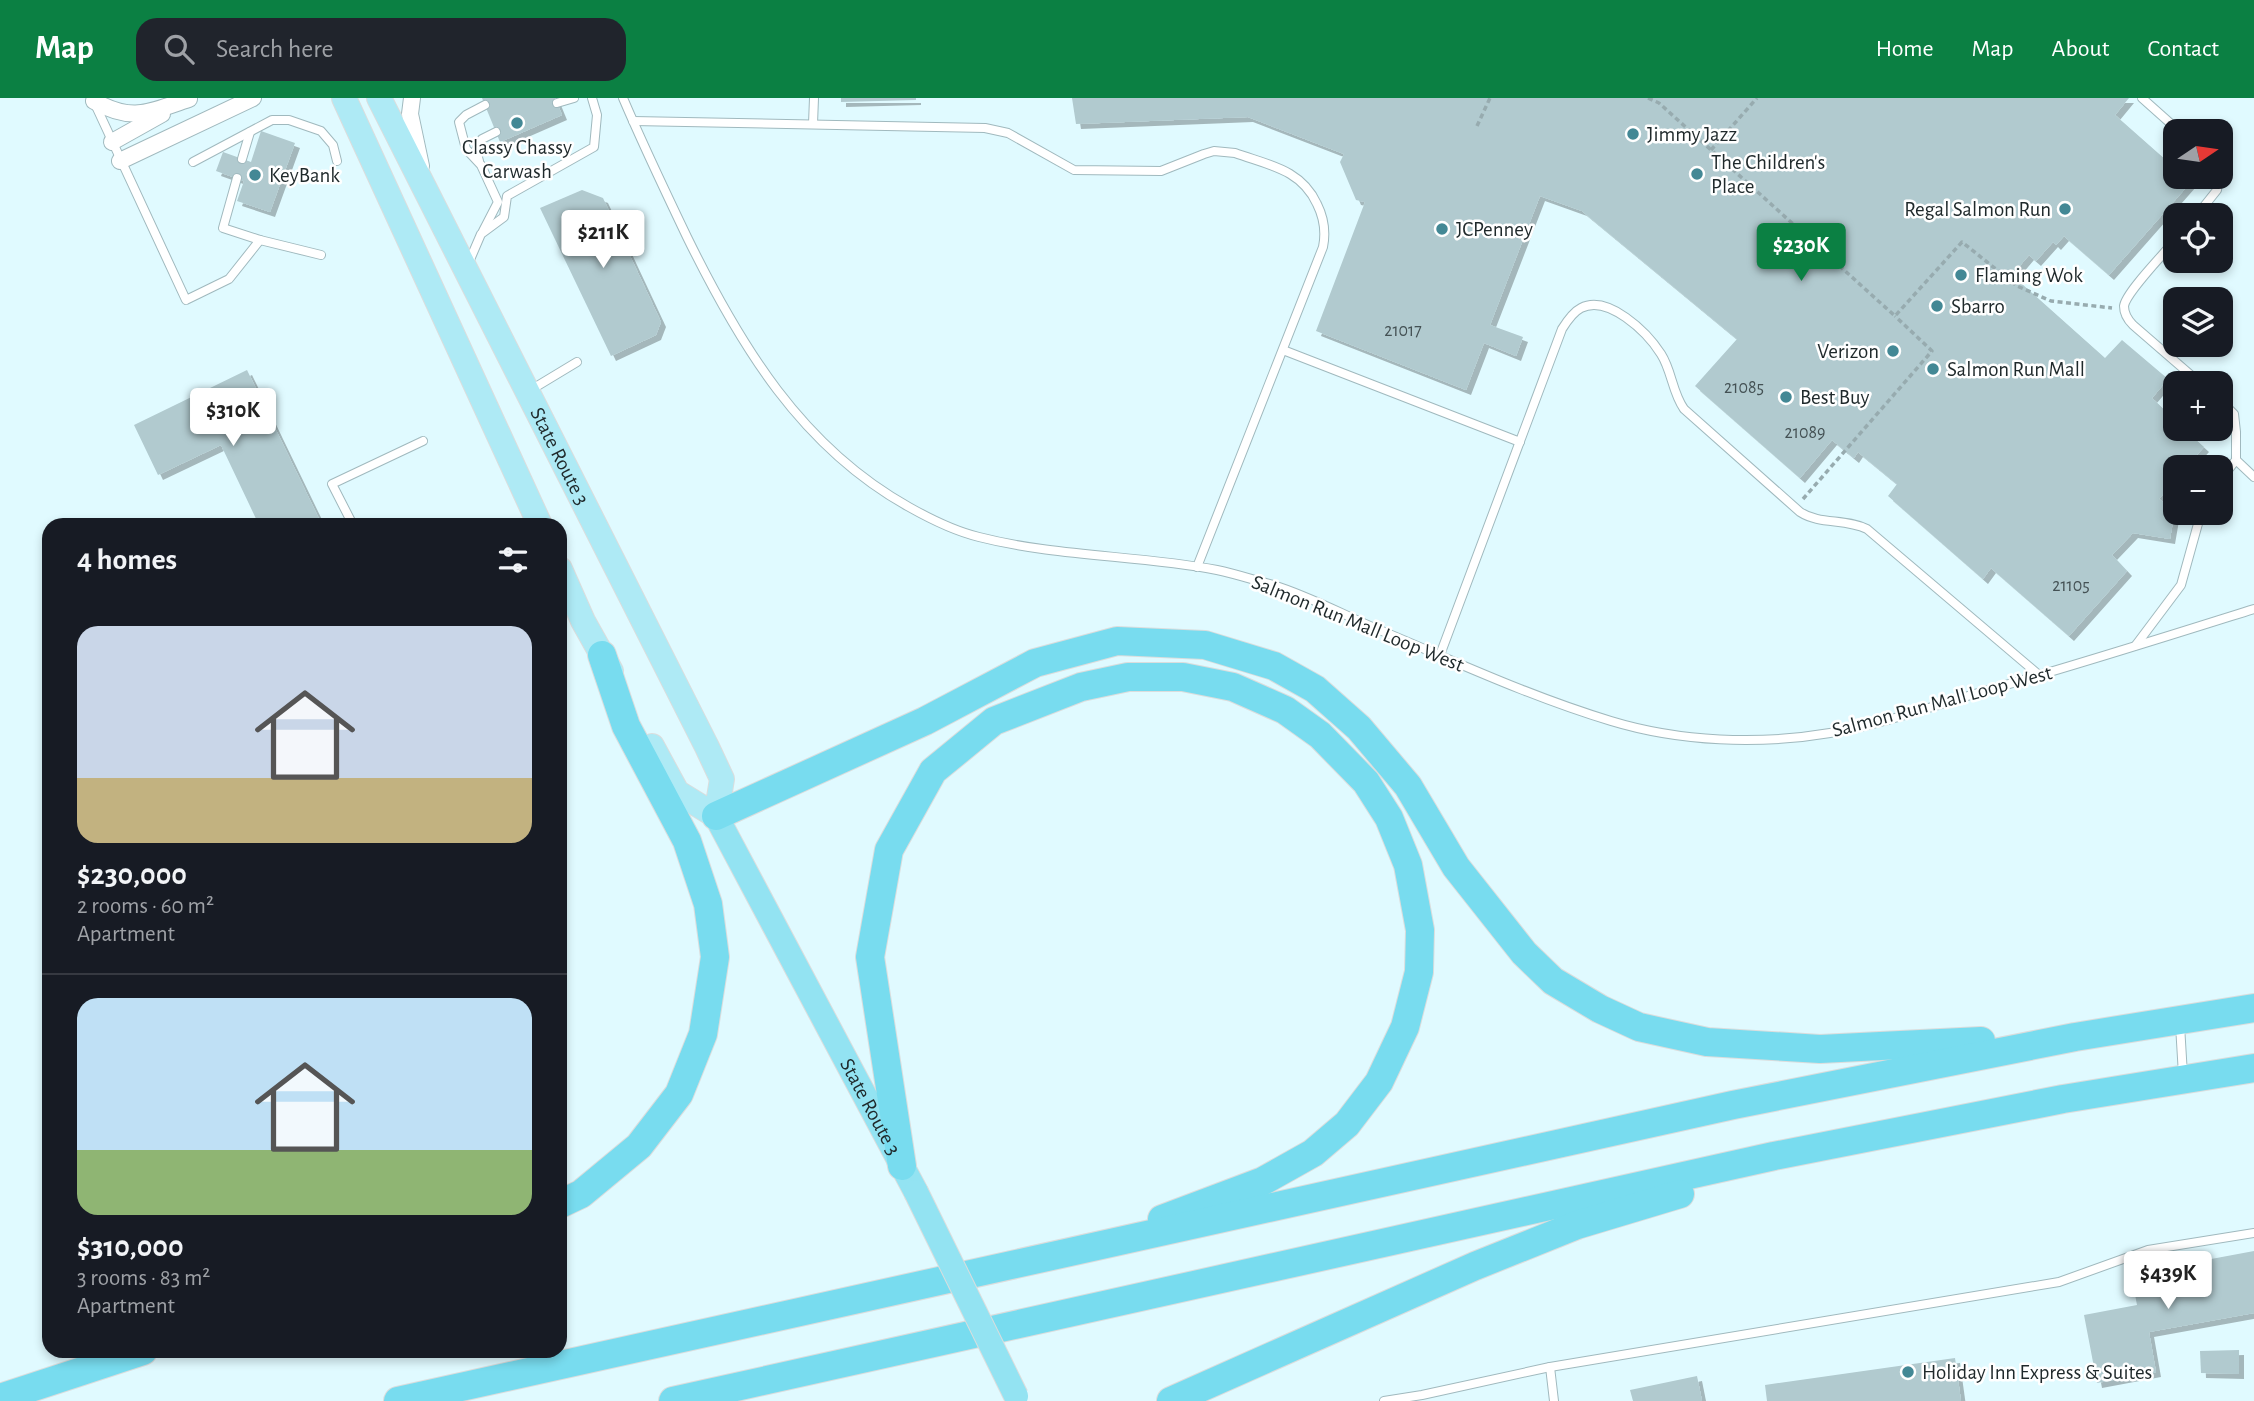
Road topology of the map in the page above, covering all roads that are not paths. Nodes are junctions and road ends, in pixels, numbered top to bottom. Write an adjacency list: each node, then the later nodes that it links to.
1 (253, 98): 22 (street)
2 (344, 98): 46 (main road)
3 (379, 98): 28 (main road, State Route 3)
4 (412, 98): 28 (street)
5 (574, 98): 13 (lane)
6 (584, 98): 12 (lane)
7 (623, 98): 16 (lane, Salmon Run Mall Loop West)
8 (814, 98): 17 (lane)
9 (2142, 98): 15 (lane)
10 (93, 99): 11 (street); 20 (lane)
11 (190, 99): 20 (street)
12 (593, 101): 30 (lane)
13 (557, 103)
14 (485, 105): 25 (lane)
15 (2166, 119)
16 (632, 121): 17 (lane); 48 (lane, Salmon Run Mall Loop West)
17 (813, 124): 35 (lane)
18 (250, 132): 21 (lane); 23 (lane); 24 (lane)
19 (496, 132): 25 (lane)
20 (112, 142): 22 (lane)
21 (242, 159)
22 (120, 161): 31 (lane)
23 (337, 161)
24 (193, 162)
25 (481, 165): 30 (lane)
26 (237, 178): 31 (lane)
27 (2217, 189): 29 (lane)
28 (427, 192): 34 (main road, State Route 3)
29 (2207, 203)
30 (482, 233): 34 (lane)
31 (260, 240): 33 (lane)
32 (2163, 254): 37 (lane)
33 (321, 255)
34 (466, 269): 38 (main road, State Route 3)
35 (1283, 350): 41 (lane); 48 (lane)
36 (577, 362): 38 (lane)
37 (2186, 371)
38 (528, 392): 55 (main road, State Route 3)
39 (2233, 413): 42 (lane)
40 (423, 441): 45 (lane)
41 (1520, 442): 53 (lane); 54 (lane)
42 (2236, 460): 43 (lane); 44 (lane)
43 (2233, 464)
44 (2254, 477)
45 (349, 518)
46 (537, 518)
47 (2198, 525): 51 (lane)
48 (1197, 568): 53 (lane, Salmon Run Mall Loop West)
49 (567, 583): 52 (main road)
50 (2254, 609): 51 (lane, Salmon Run Mall Loop West)
51 (2136, 645): 54 (lane, Salmon Run Mall Loop West)
52 (602, 655): 55 (main road); 63 (highway)
53 (1440, 655): 54 (lane, Salmon Run Mall Loop West)
54 (2039, 676)
55 (716, 816): 58 (highway); 62 (highway, State Route 3)
56 (2254, 1009): 57 (highway)
57 (2180, 1019): 58 (highway); 60 (lane)
58 (2075, 1037): 65 (highway)
59 (2254, 1068): 60 (highway)
60 (2183, 1078): 61 (highway)
61 (2063, 1099): 71 (highway); 72 (highway)
62 (902, 1166): 65 (highway); 69 (highway, State Route 3, bridge)
63 (567, 1201)
64 (2254, 1233): 67 (lane)
65 (1085, 1250): 70 (highway)
66 (122, 1358): 68 (highway)
67 (1550, 1367): 73 (lane); 74 (lane)
68 (0, 1398)
69 (1018, 1399)
70 (398, 1401)
71 (673, 1401)
72 (1171, 1401)
73 (1384, 1401)
74 (1554, 1401)

